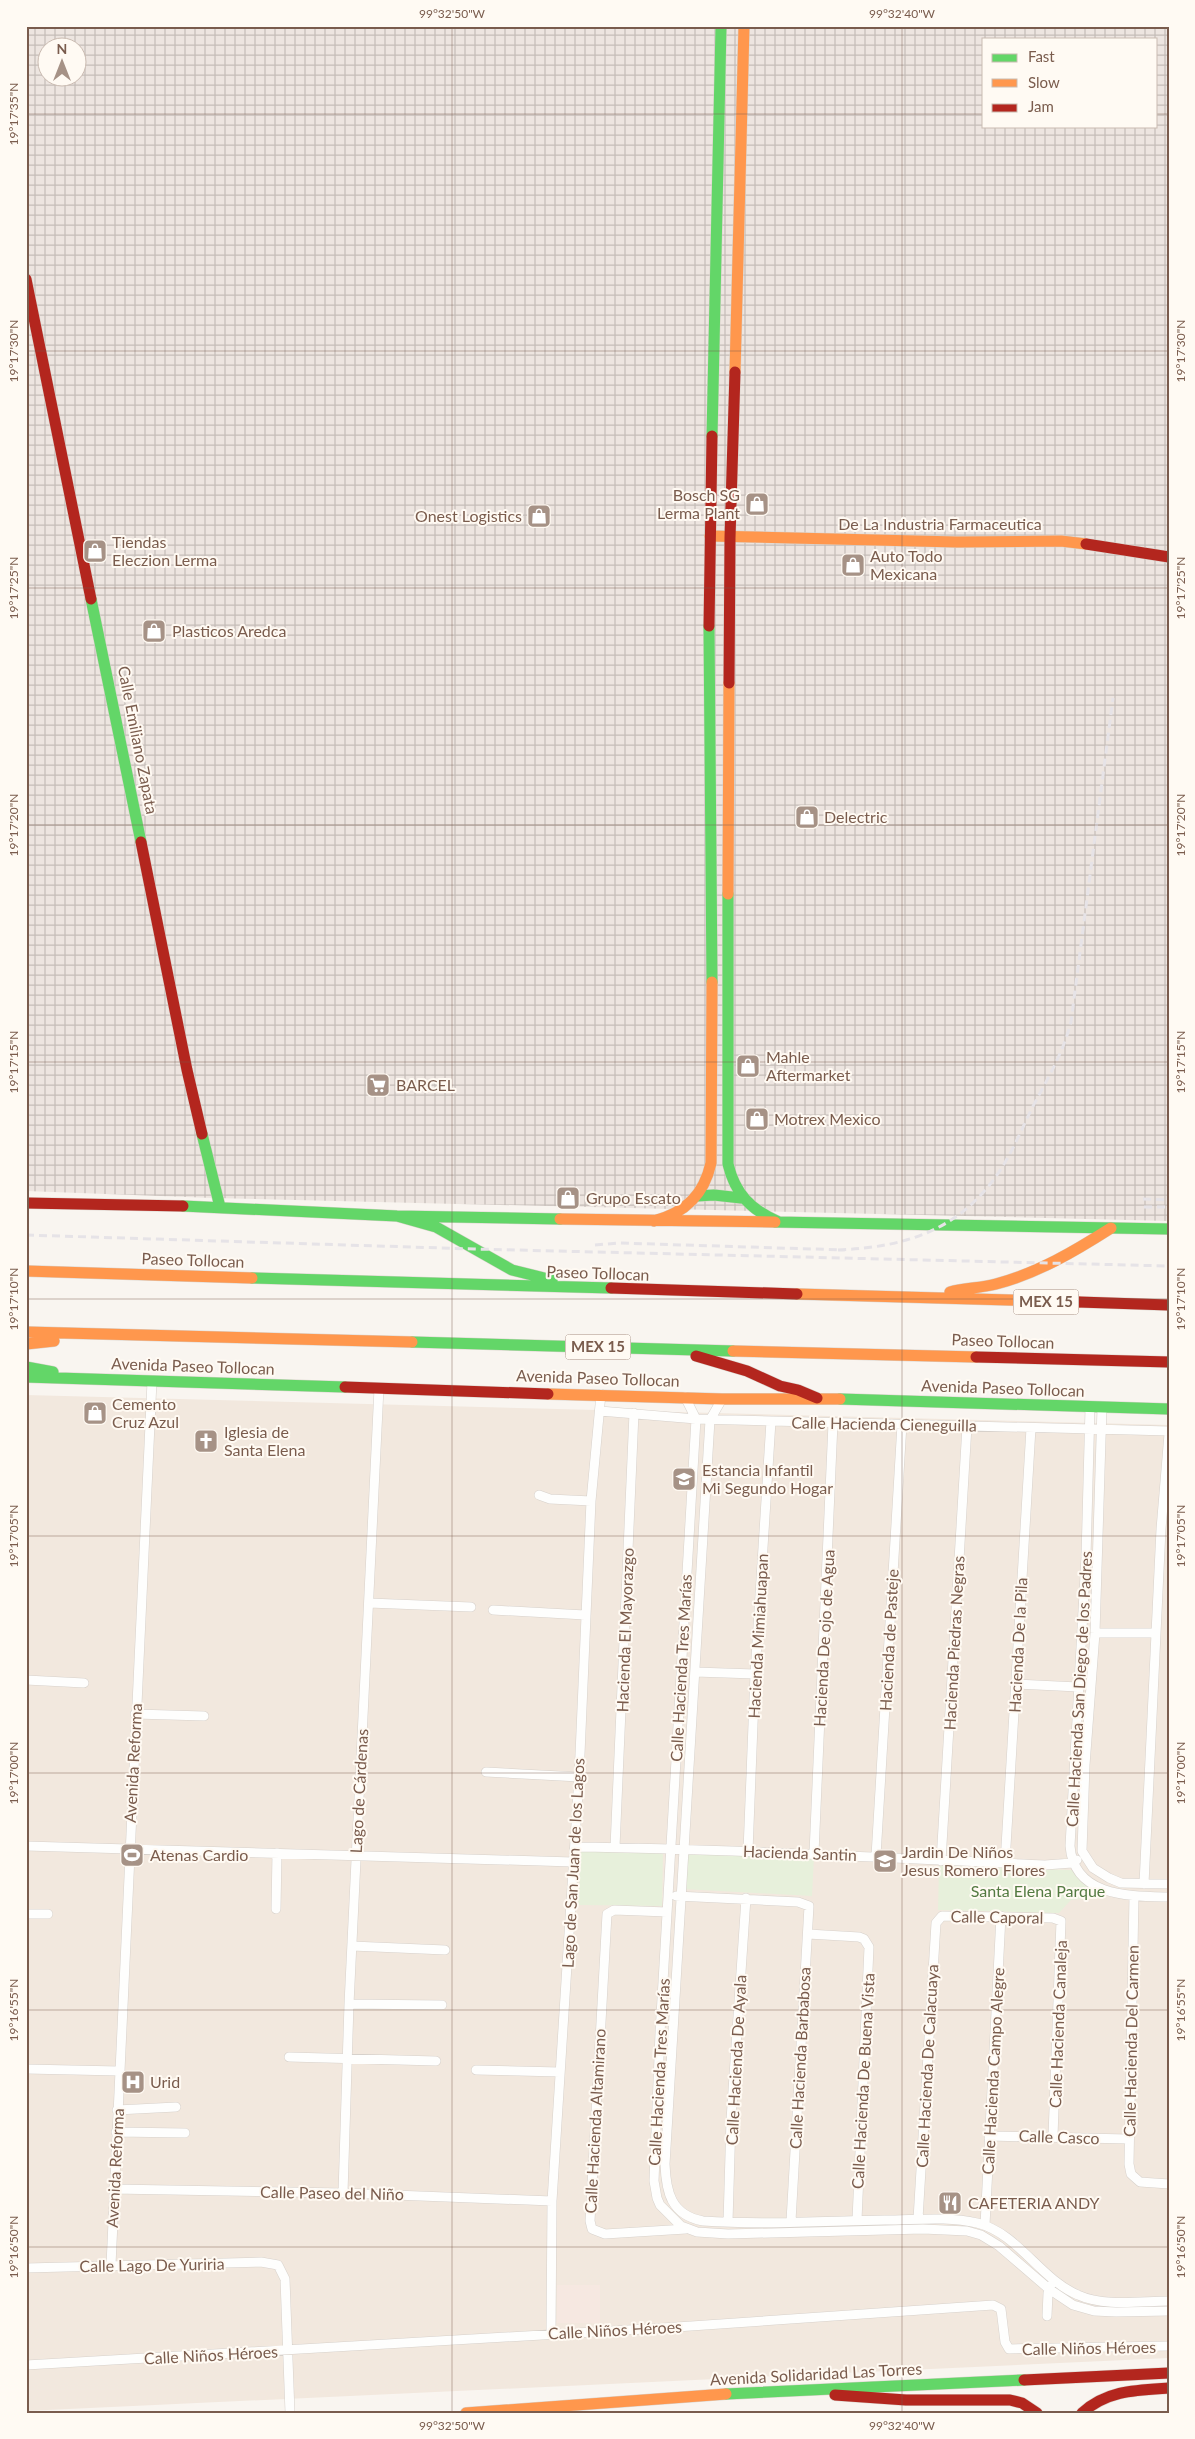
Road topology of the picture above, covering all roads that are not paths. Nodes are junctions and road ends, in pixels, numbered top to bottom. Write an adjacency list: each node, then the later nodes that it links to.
1 (721, 26): 4 (main road)
2 (744, 26): 5 (main road)
3 (26, 279): 16 (main road, Calle Emiliano Zapata)
4 (710, 536): 5 (main road, De La Industria Farmaceutica); 7 (main road)
5 (730, 538): 6 (main road, De La Industria Farmaceutica); 8 (main road)
6 (1169, 557)
7 (712, 823): 8 (street); 9 (main road)
8 (729, 825): 10 (main road)
9 (712, 991): 10 (street); 11 (main road)
10 (727, 991): 12 (main road)
11 (711, 1072): 12 (street); 13 (main road)
12 (726, 1073): 14 (main road)
13 (697, 1196): 14 (main road); 18 (main road)
14 (741, 1198): 19 (main road)
15 (26, 1203): 16 (main road)
16 (220, 1207): 17 (main road)
17 (397, 1216): 18 (main road); 23 (main road)
18 (654, 1221): 19 (main road)
19 (779, 1222): 20 (main road)
20 (1111, 1228): 21 (main road); 24 (main road)
21 (1169, 1229)
22 (26, 1271): 23 (main road, Paseo Tollocan / MEX 15)
23 (575, 1289): 24 (main road, Paseo Tollocan / MEX 15)
24 (924, 1299): 25 (main road, Paseo Tollocan / MEX 15)
25 (1169, 1306)
26 (26, 1332): 27 (main road, Paseo Tollocan / MEX 15)
27 (72, 1334): 28 (main road); 29 (main road, Paseo Tollocan / MEX 15)
28 (26, 1344)
29 (664, 1348): 30 (main road, Paseo Tollocan / MEX 15); 38 (main road)
30 (1169, 1362)
31 (26, 1367): 33 (main road)
32 (26, 1377): 33 (main road, Avenida Paseo Tollocan)
33 (81, 1378): 34 (main road, Avenida Paseo Tollocan)
34 (152, 1381): 35 (main road, Avenida Paseo Tollocan); 73 (street, Avenida Reforma)
35 (379, 1388): 36 (main road, Avenida Paseo Tollocan); 61 (street, Lago de Cárdenas)
36 (601, 1394): 37 (main road, Avenida Paseo Tollocan); 43 (street, Lago de San Juan de los Lagos)
37 (685, 1397): 39 (main road, Avenida Paseo Tollocan); 45 (street, Calle Hacienda Tres Marías)
38 (817, 1398): 39 (main road, Avenida Paseo Tollocan); 40 (main road, Avenida Paseo Tollocan)
39 (722, 1399): 46 (street, Calle Hacienda Tres Marías)
40 (1090, 1407): 41 (main road, Avenida Paseo Tollocan); 52 (street, Calle Hacienda San Diego de los Padres)
41 (1102, 1407): 42 (main road, Avenida Paseo Tollocan); 53 (street, Calle Hacienda San Diego de los Padres)
42 (1169, 1409)
43 (600, 1411): 44 (street, Calle Hacienda Cieneguilla); 56 (street, Lago de San Juan de los Lagos)
44 (634, 1413): 45 (street, Calle Hacienda Cieneguilla); 83 (street, Hacienda El Mayorazgo)
45 (696, 1419): 46 (street, Calle Hacienda Cieneguilla); 59 (street, Calle Hacienda Tres Marías)
46 (710, 1420): 47 (street, Calle Hacienda Cieneguilla); 60 (street, Calle Hacienda Tres Marías)
47 (771, 1421): 48 (street, Calle Hacienda Cieneguilla); 68 (street, Hacienda Mimiahuapan)
48 (834, 1423): 49 (street, Calle Hacienda Cieneguilla); 89 (street, Hacienda De ojo de Agua)
49 (902, 1424): 50 (street, Calle Hacienda Cieneguilla); 91 (street, Hacienda de Pasteje)
50 (968, 1426): 51 (street, Calle Hacienda Cieneguilla); 93 (street, Hacienda Piedras Negras)
51 (1031, 1428): 52 (street, Calle Hacienda Cieneguilla); 71 (street, Hacienda De la Pila)
52 (1090, 1429): 53 (street, Calle Hacienda Cieneguilla); 57 (street, Calle Hacienda San Diego de los Padres)
53 (1102, 1429): 54 (street, Calle Hacienda Cieneguilla); 58 (street, Calle Hacienda San Diego de los Padres)
54 (1169, 1432): 66 (street)
55 (539, 1495): 56 (street)
56 (591, 1501): 64 (street, Lago de San Juan de los Lagos)
57 (1086, 1557): 58 (street); 72 (street, Calle Hacienda San Diego de los Padres)
58 (1098, 1558): 65 (street, Calle Hacienda San Diego de los Padres)
59 (687, 1576): 60 (street); 75 (street, Calle Hacienda Tres Marías)
60 (700, 1578): 67 (street, Calle Hacienda Tres Marías)
61 (369, 1603): 62 (street); 90 (street, Lago de Cárdenas)
62 (471, 1607)
63 (493, 1610): 64 (street)
64 (585, 1614): 80 (street, Lago de San Juan de los Lagos)
65 (1096, 1633): 66 (street); 77 (street, Calle Hacienda San Diego de los Padres)
66 (1155, 1633): 97 (street)
67 (695, 1672): 68 (street); 76 (street, Calle Hacienda Tres Marías)
68 (755, 1674): 87 (street, Hacienda Mimiahuapan)
69 (26, 1680): 70 (street)
70 (84, 1683)
71 (1016, 1684): 72 (street); 95 (street, Hacienda De la Pila)
72 (1078, 1687): 78 (street, Calle Hacienda San Diego de los Padres)
73 (135, 1714): 74 (street); 86 (street, Avenida Reforma)
74 (204, 1716)
75 (678, 1736): 76 (street); 84 (street, Calle Hacienda Tres Marías)
76 (691, 1737): 85 (street, Calle Hacienda Tres Marías)
77 (1088, 1738): 78 (street); 92 (street, Calle Hacienda San Diego de los Padres)
78 (1075, 1739): 96 (street, Calle Hacienda San Diego de los Padres)
79 (486, 1772): 80 (street)
80 (579, 1777): 82 (street, Lago de San Juan de los Lagos)
81 (26, 1846): 86 (street)
82 (575, 1847): 83 (street, Hacienda Santin); 94 (street, Lago de San Juan de los Lagos)
83 (615, 1848): 84 (street, Hacienda Santin)
84 (671, 1848): 85 (street, Hacienda Santin); 99 (street, Calle Hacienda Tres Marías)
85 (684, 1848): 87 (street, Hacienda Santin); 100 (street, Calle Hacienda Tres Marías)
86 (129, 1849): 88 (street); 121 (street, Avenida Reforma)
87 (748, 1850): 89 (street, Hacienda Santin)
88 (277, 1853): 90 (street); 104 (street)
89 (814, 1853): 91 (street, Hacienda Santin)
90 (356, 1856): 94 (street); 112 (street, Lago de Cárdenas)
91 (876, 1856): 93 (street, Hacienda Santin)
92 (1084, 1857): 96 (street, Hacienda Santin); 97 (street)
93 (941, 1861): 95 (street, Hacienda Santin)
94 (573, 1862): 122 (street, Lago de San Juan de los Lagos)
95 (1005, 1863): 96 (street, Hacienda Santin)
96 (1072, 1863): 101 (street)
97 (1144, 1884): 98 (street)
98 (1169, 1884)
99 (668, 1895): 100 (street); 105 (street, Calle Hacienda Tres Marías)
100 (680, 1896): 103 (street); 137 (street, Calle Hacienda Tres Marías)
101 (1134, 1896): 102 (street); 129 (street, Calle Hacienda Del Carmen)
102 (1169, 1897)
103 (746, 1898): 111 (street, Calle Hacienda Barbabosa); 137 (street, Calle Hacienda De Ayala)
104 (276, 1909)
105 (667, 1912): 141 (street, Calle Hacienda Tres Marías); 141 (street, Calle Hacienda Altamirano)
106 (26, 1914): 107 (street)
107 (48, 1914)
108 (942, 1916): 109 (street, Calle Caporal); 134 (street, Calle Hacienda De Calacuaya)
109 (1001, 1916): 110 (street, Calle Caporal); 127 (street, Calle Hacienda Campo Alegre)
110 (1053, 1918): 128 (street, Calle Hacienda Canaleja)
111 (808, 1934): 135 (street, Calle Hacienda De Buena Vista); 136 (street, Calle Hacienda Barbabosa)
112 (352, 1946): 113 (street); 114 (street, Lago de Cárdenas)
113 (445, 1950)
114 (349, 2004): 115 (street); 117 (street, Lago de Cárdenas)
115 (442, 2005)
116 (289, 2057): 117 (street)
117 (347, 2058): 118 (street); 132 (street, Lago de Cárdenas)
118 (436, 2061)
119 (26, 2069): 121 (street)
120 (476, 2070): 122 (street)
121 (119, 2072): 124 (street, Avenida Reforma)
122 (560, 2072): 133 (street, Lago de San Juan de los Lagos)
123 (176, 2108): 124 (street)
124 (117, 2110): 125 (street, Avenida Reforma)
125 (116, 2132): 126 (street); 131 (street, Avenida Reforma)
126 (185, 2132)
127 (990, 2136): 128 (street, Calle Casco); 140 (street, Calle Hacienda Campo Alegre)
128 (1053, 2136): 129 (street, Calle Casco)
129 (1128, 2139): 130 (street, Calle Hacienda Del Carmen)
130 (1169, 2184)
131 (113, 2189): 132 (street, Calle Paseo del Niño); 143 (street, Avenida Reforma)
132 (343, 2193): 133 (street, Calle Paseo del Niño)
133 (552, 2201): 150 (street, Lago de San Juan de los Lagos)
134 (918, 2219): 139 (street, Calle Hacienda Tres Marías); 140 (street, Calle Hacienda Tres Marías)
135 (857, 2220): 136 (street, Calle Hacienda Tres Marías); 139 (street, Calle Hacienda Tres Marías)
136 (790, 2221): 138 (street, Calle Hacienda Tres Marías)
137 (728, 2222): 138 (street, Calle Hacienda Tres Marías)
138 (756, 2222): 142 (street)
139 (886, 2225): 142 (street, Calle Hacienda Tres Marías); 146 (street, Calle Hacienda Tres Marías)
140 (985, 2225): 145 (street, Calle Hacienda Tres Marías)
141 (687, 2229): 142 (street, Calle Hacienda Tres Marías)
142 (756, 2233)
143 (110, 2265): 144 (street, Calle Lago De Yuriria); 152 (street, Calle Lago De Yuriria)
144 (26, 2268)
145 (1054, 2278): 146 (street); 147 (street, Calle Hacienda Tres Marías)
146 (1049, 2289): 148 (street, Calle Hacienda Tres Marías); 149 (street)
147 (1169, 2301)
148 (1169, 2311)
149 (1047, 2316)
150 (551, 2333): 151 (street, Calle Niños Héroes); 152 (street, Calle Niños Héroes)
151 (1169, 2346)
152 (289, 2350): 153 (street, Calle Niños Héroes); 157 (street)
153 (26, 2365)
154 (1169, 2373): 156 (main road, Avenida Solidaridad Las Torres)
155 (1169, 2388): 160 (main road)
156 (769, 2391): 158 (main road, Avenida Solidaridad Las Torres); 159 (main road)
157 (290, 2413)
158 (466, 2413)
159 (1037, 2413)
160 (1082, 2413)

